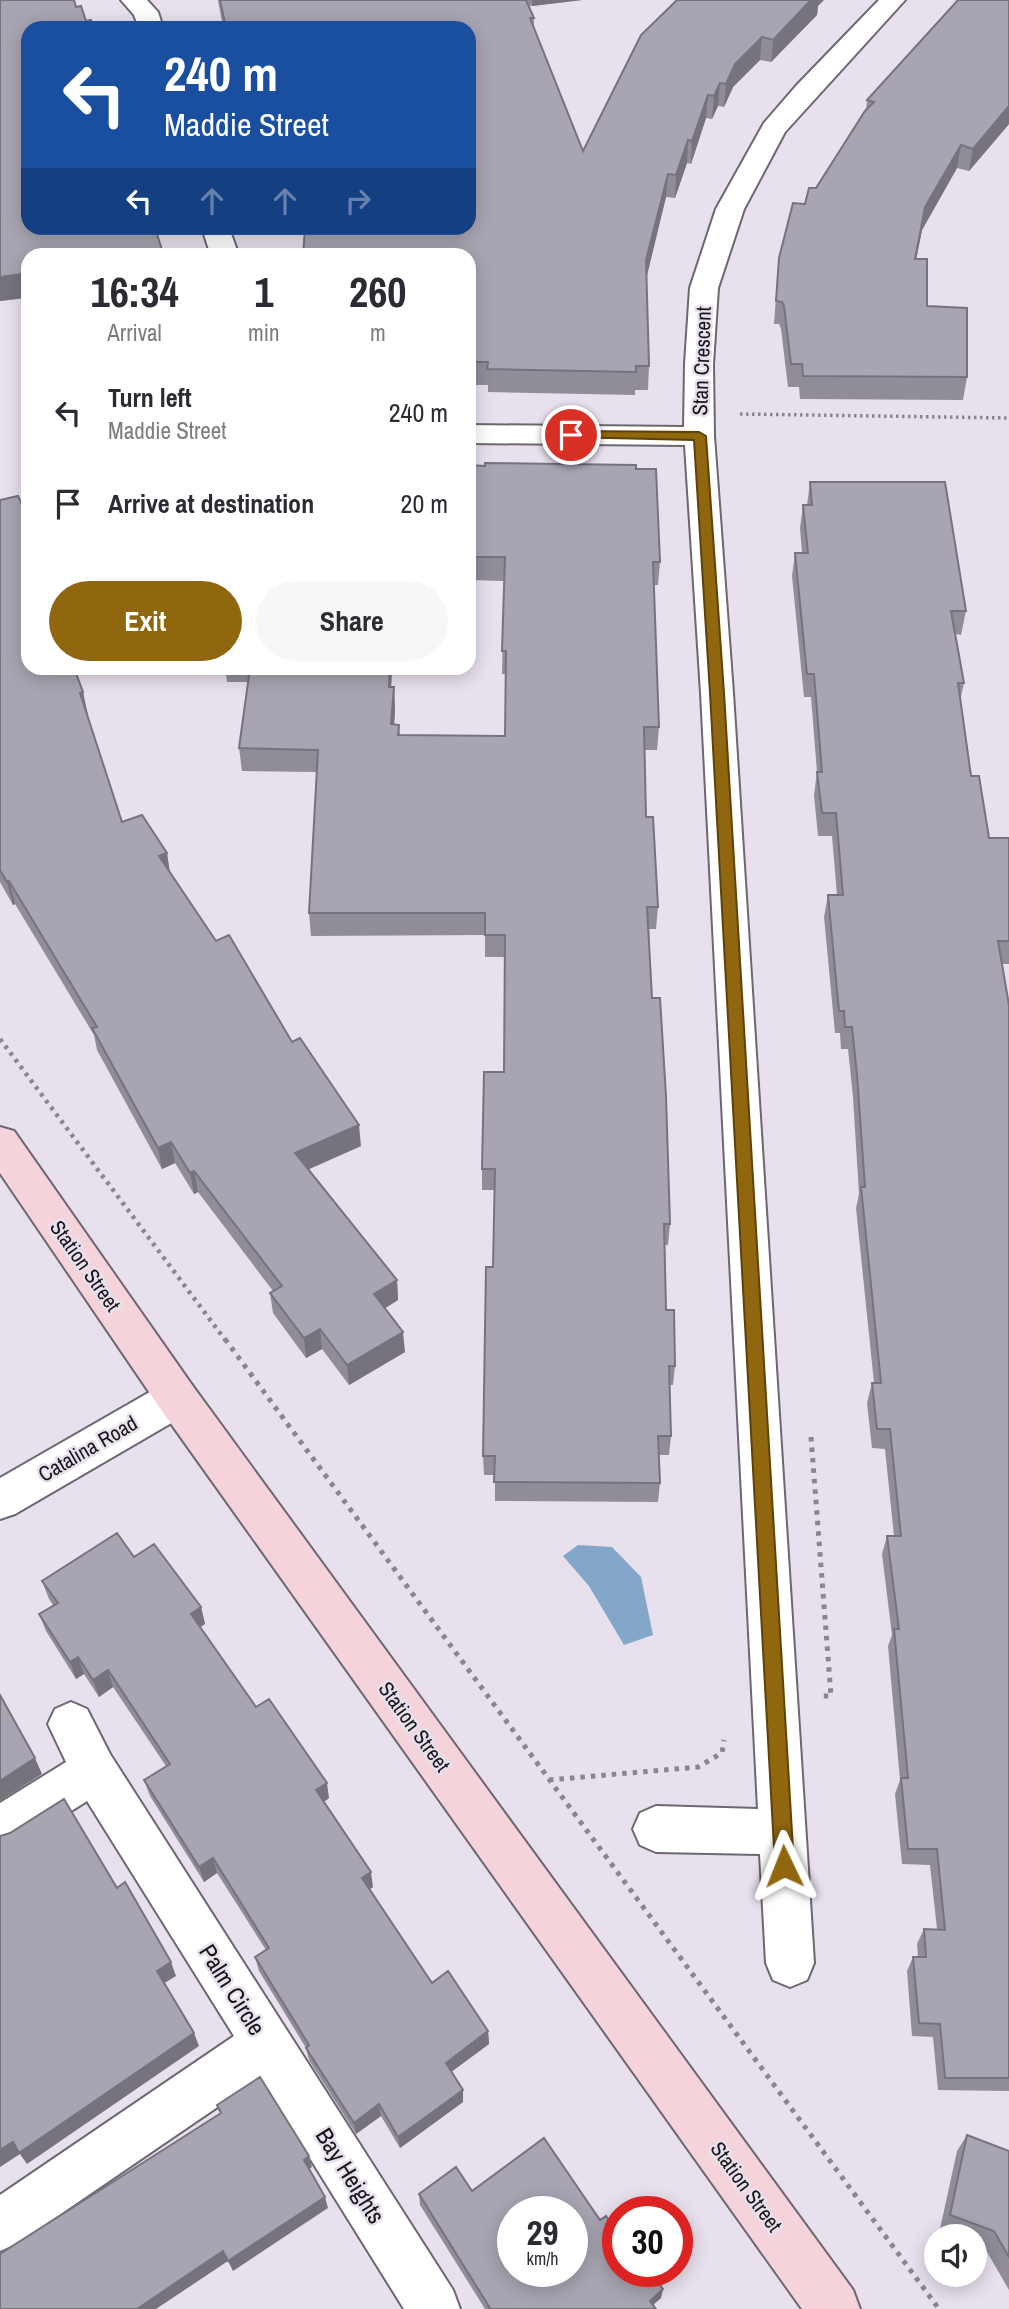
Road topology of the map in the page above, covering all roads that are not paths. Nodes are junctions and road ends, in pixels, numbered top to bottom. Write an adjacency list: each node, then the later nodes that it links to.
1 (893, 0): 3 (street, Stan Crescent)
2 (476, 434): 3 (street)
3 (699, 436): 11 (street, Stan Crescent)
4 (0, 1142): 5 (street, Station Street)
5 (177, 1398): 6 (street, Catalina Road); 16 (street, Station Street)
6 (0, 1500)
7 (71, 1724): 8 (street, Palm Circle)
8 (94, 1770): 10 (street); 13 (street, Palm Circle)
9 (656, 1829): 11 (street)
10 (0, 1830)
11 (783, 1832): 12 (street, Stan Crescent)
12 (790, 1963)
13 (266, 2043): 14 (street, Palm Circle); 15 (street, Bay Heights)
14 (0, 2225)
15 (434, 2309)
16 (834, 2309)

